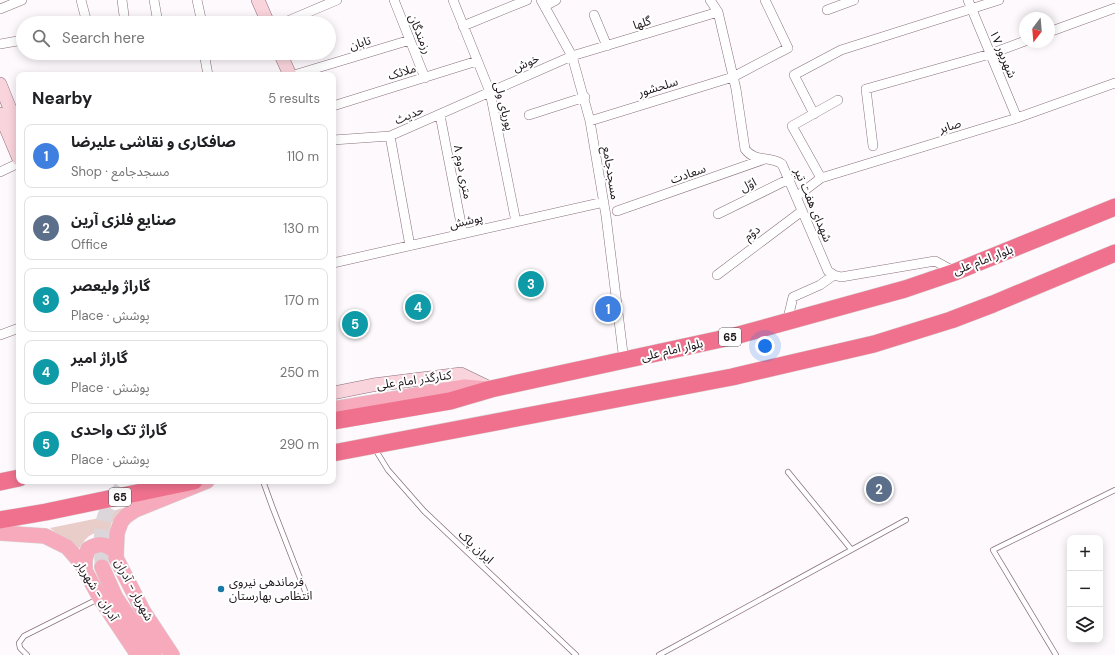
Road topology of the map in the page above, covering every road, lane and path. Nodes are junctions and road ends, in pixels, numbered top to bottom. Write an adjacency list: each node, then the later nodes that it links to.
1 (22, 0): 19 (street)
2 (81, 0): 24 (street)
3 (122, 0): 25 (street)
4 (154, 0): 26 (street)
5 (197, 0): 27 (street)
6 (258, 0): 28 (street)
7 (337, 0): 29 (street)
8 (394, 0): 32 (street, رزمندگان)
9 (452, 0): 30 (street, پوریای ولی)
10 (527, 0): 30 (street)
11 (556, 0): 17 (street)
12 (710, 0): 22 (street, شهدای هفت تیر)
13 (765, 0): 45 (street, سلحشور)
14 (854, 0): 21 (street)
15 (968, 0): 20 (street, ۱۷ شهریور)
16 (998, 0): 20 (street)
17 (543, 3): 38 (street, مسجدجامع)
18 (1115, 8): 31 (street)
19 (0, 9)
20 (972, 9): 37 (street, ۱۷ شهریور); 54 (street)
21 (827, 10)
22 (718, 12): 36 (street, گلها); 45 (street, شهدای هفت تیر)
23 (594, 15): 36 (street)
24 (85, 16)
25 (124, 16)
26 (157, 16)
27 (200, 16)
28 (265, 16)
29 (299, 16)
30 (463, 26): 41 (street, پوریای ولی)
31 (1055, 30)
32 (410, 40): 44 (street, تابان); 46 (street, رزمندگان)
33 (16, 41): 35 (street)
34 (1019, 43): 37 (street)
35 (0, 44)
36 (607, 46): 38 (street, گلها)
37 (990, 54): 57 (street, ۱۷ شهریور); 62 (street)
38 (572, 56): 49 (street, خوش); 50 (street, مسجدجامع)
39 (205, 60): 42 (street)
40 (283, 60): 43 (street)
41 (477, 61): 46 (street, ملائک); 49 (street, پوریای ولی)
42 (207, 72)
43 (289, 72)
44 (304, 72)
45 (733, 77): 58 (street, سلحشور); 64 (street, شهدای هفت تیر)
46 (425, 78): 52 (street, ملائک)
47 (1115, 83): 57 (street, صابر)
48 (0, 84): 59 (street)
49 (490, 92): 55 (street, حدیث); 76 (street, پوریای ولی)
50 (585, 97): 56 (street); 58 (street, مسجدجامع)
51 (838, 100): 54 (street)
52 (336, 105)
53 (0, 114): 63 (street)
54 (814, 114): 67 (street)
55 (440, 115): 60 (street, حدیث); 77 (street, ۸ متری دوم)
56 (529, 115)
57 (1017, 118): 67 (street, صابر)
58 (590, 121): 70 (street, مسجدجامع)
59 (16, 124)
60 (390, 136): 61 (street, حدیث); 79 (street)
61 (336, 140)
62 (872, 146)
63 (16, 152)
64 (766, 159): 68 (street, شهدای هفت تیر); 72 (street, سعادت)
65 (16, 164): 66 (street)
66 (0, 172)
67 (821, 178): 69 (street, صابر)
68 (789, 179): 69 (street, شهدای هفت تیر); 74 (street, اوّل)
69 (796, 197): 73 (street, شهدای هفت تیر)
70 (604, 202): 76 (street, پوشش); 88 (street, مسجدجامع)
71 (1115, 207): 78 (highway, بلوار امام علی / 65)
72 (617, 211)
73 (802, 211): 83 (street, دوّم); 84 (street, شهدای هفت تیر)
74 (718, 214)
75 (1115, 218): 78 (highway)
76 (516, 222): 77 (street, پوشش)
77 (463, 234): 79 (street, پوشش)
78 (1028, 242): 82 (highway, بلوار امام علی / 65)
79 (410, 246): 81 (street, پوشش)
80 (1115, 253): 93 (highway)
81 (336, 262)
82 (955, 272): 84 (street); 85 (highway, بلوار امام علی / 65)
83 (716, 274)
84 (834, 275): 85 (street)
85 (787, 322): 88 (highway, بلوار امام علی / 65)
86 (16, 329): 87 (street)
87 (0, 335)
88 (624, 361): 89 (highway, بلوار امام علی / 65)
89 (491, 389): 90 (street, کنارگذر امام علی); 91 (main road); 92 (highway, بلوار امام علی / 65)
90 (336, 392)
91 (336, 408)
92 (336, 421)
93 (373, 446): 94 (highway); 115 (lane, ایران پاک)
94 (336, 452)
95 (788, 472): 105 (lane)
96 (16, 479): 97 (highway)
97 (0, 482)
98 (180, 484): 102 (highway, 65)
99 (200, 484): 106 (main road, شهریار - آدران)
100 (264, 484): 109 (lane)
101 (1115, 490): 117 (lane)
102 (0, 520)
103 (906, 520): 105 (lane)
104 (0, 533): 108 (main road, آدران - شهریار)
105 (851, 550): 116 (lane)
106 (116, 552): 108 (main road); 114 (main road, شهریار - آدران)
107 (102, 567): 113 (main road)
108 (85, 570): 110 (main road, آدران - شهریار)
109 (307, 596)
110 (100, 598): 111 (lane); 112 (main road, آدران - شهریار)
111 (27, 655)
112 (138, 655)
113 (154, 655)
114 (172, 655)
115 (576, 655)
116 (659, 655)
117 (1056, 655)

